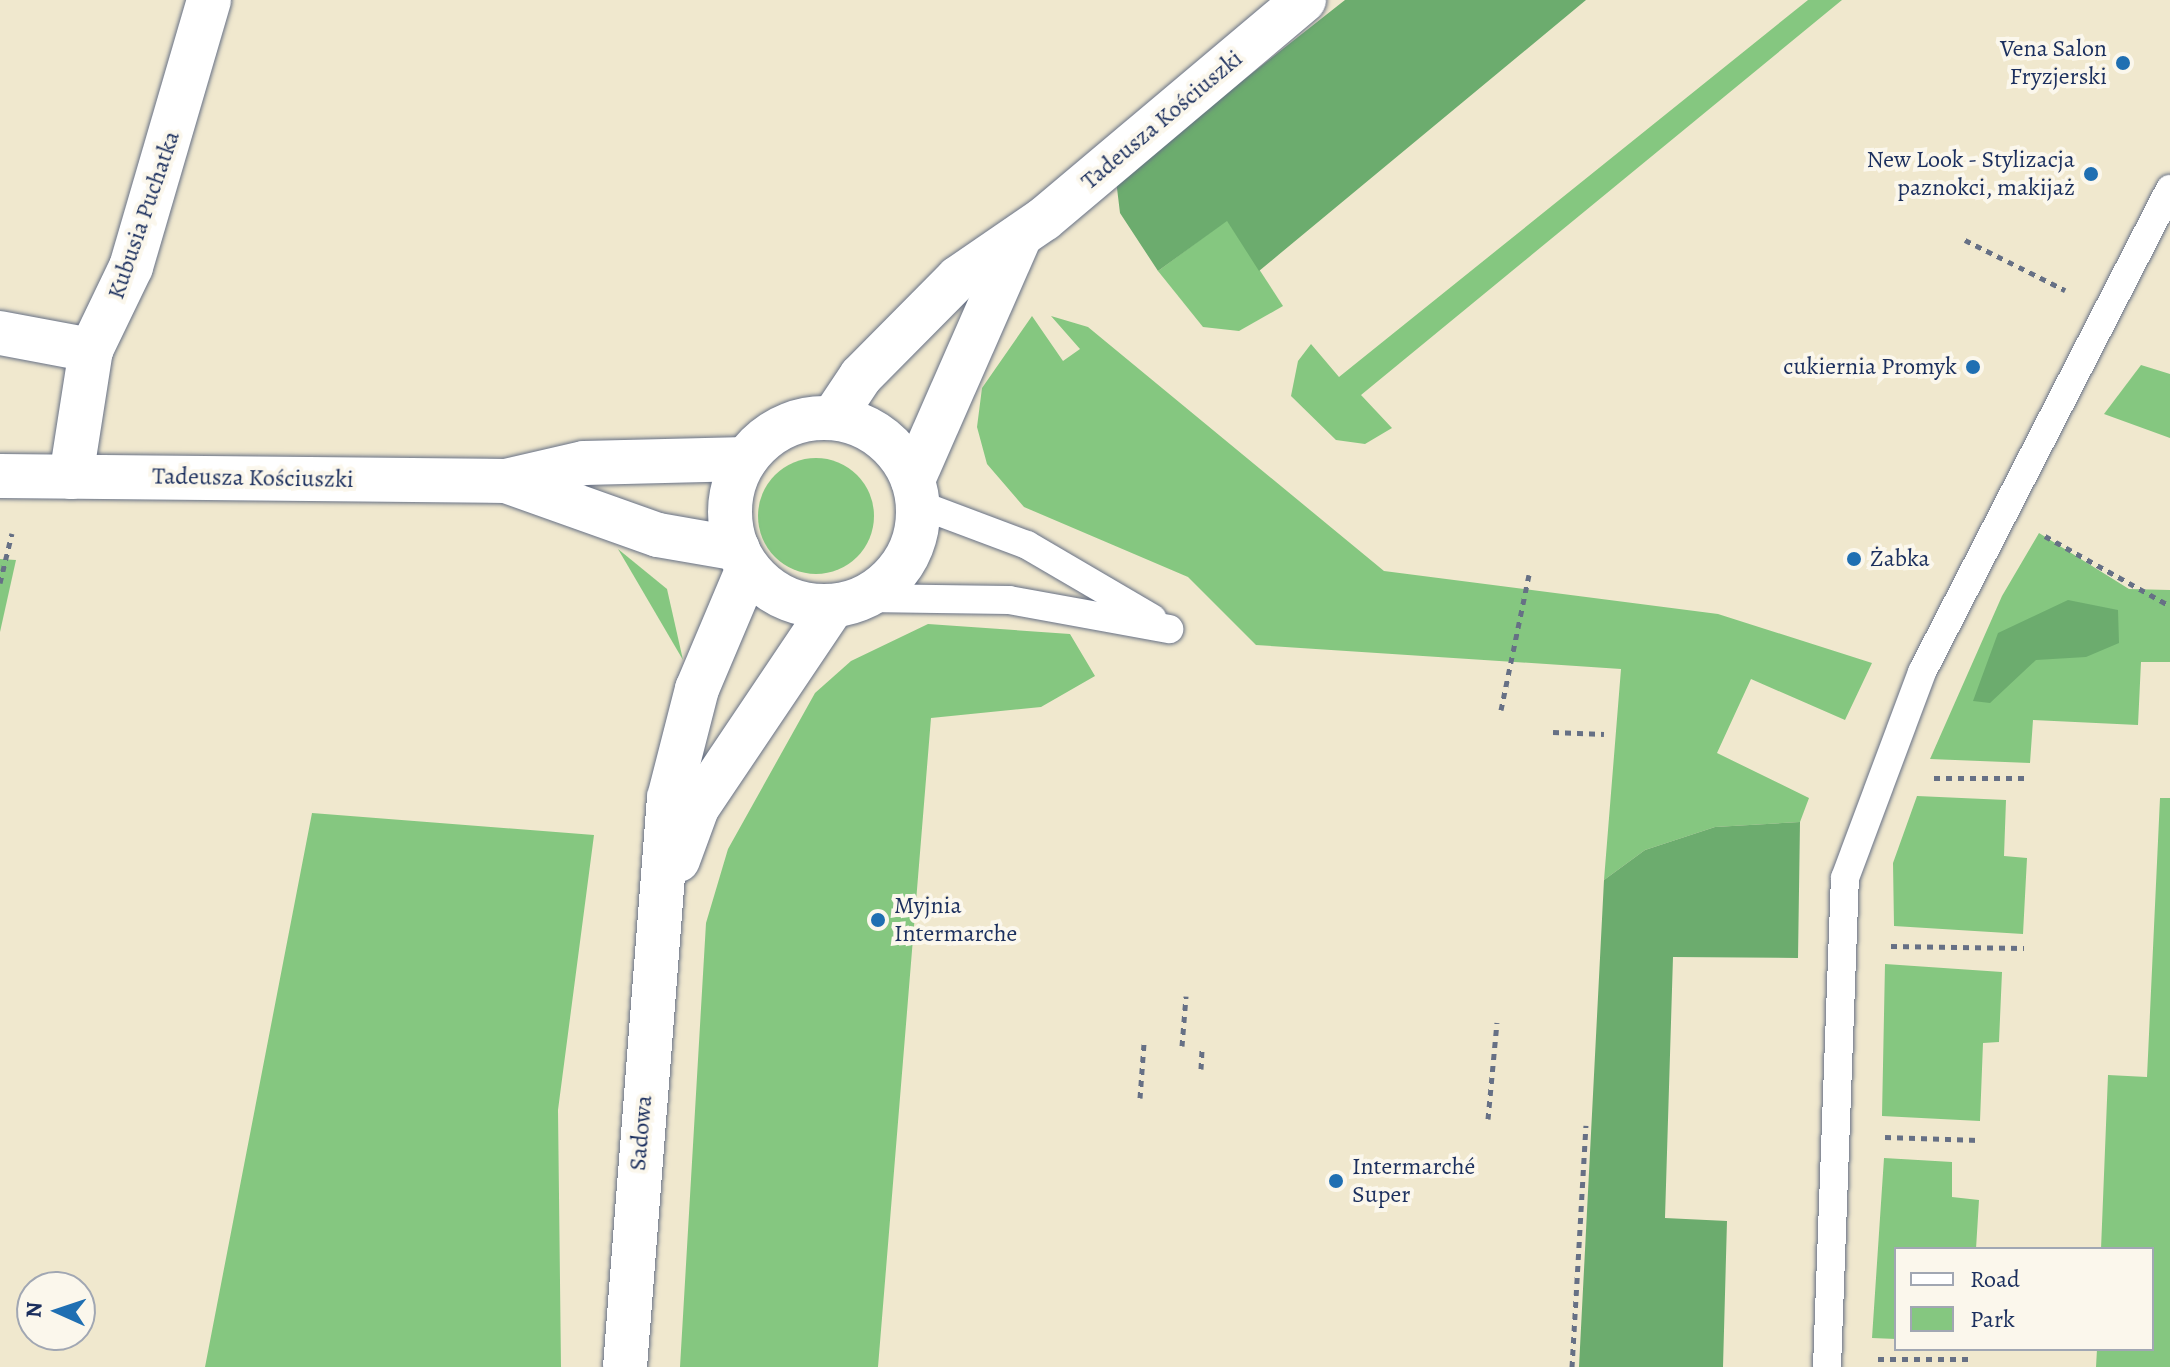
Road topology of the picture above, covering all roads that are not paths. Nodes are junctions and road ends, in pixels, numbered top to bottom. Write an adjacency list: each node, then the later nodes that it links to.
1 (209, 0): 6 (street, Kubusia Puchatka)
2 (1304, 0): 4 (street, Tadeusza Kościuszki)
3 (2170, 189): 17 (lane)
4 (1019, 238): 7 (street, Tadeusza Kościuszki); 12 (street, Tadeusza Kościuszki)
5 (0, 333): 6 (street)
6 (91, 350): 10 (street, Kubusia Puchatka)
7 (833, 418): 8 (street); 12 (street)
8 (746, 459): 11 (street, Tadeusza Kościuszki); 13 (street)
9 (0, 476): 10 (street, Tadeusza Kościuszki)
10 (71, 477): 11 (street, Tadeusza Kościuszki)
11 (506, 481): 13 (street, Tadeusza Kościuszki)
12 (916, 492): 14 (street); 14 (lane)
13 (743, 558): 14 (street); 15 (street, Sadowa)
14 (848, 602): 15 (street, Sadowa)
15 (664, 900): 16 (street, Sadowa)
16 (625, 1367)
17 (1827, 1367)

